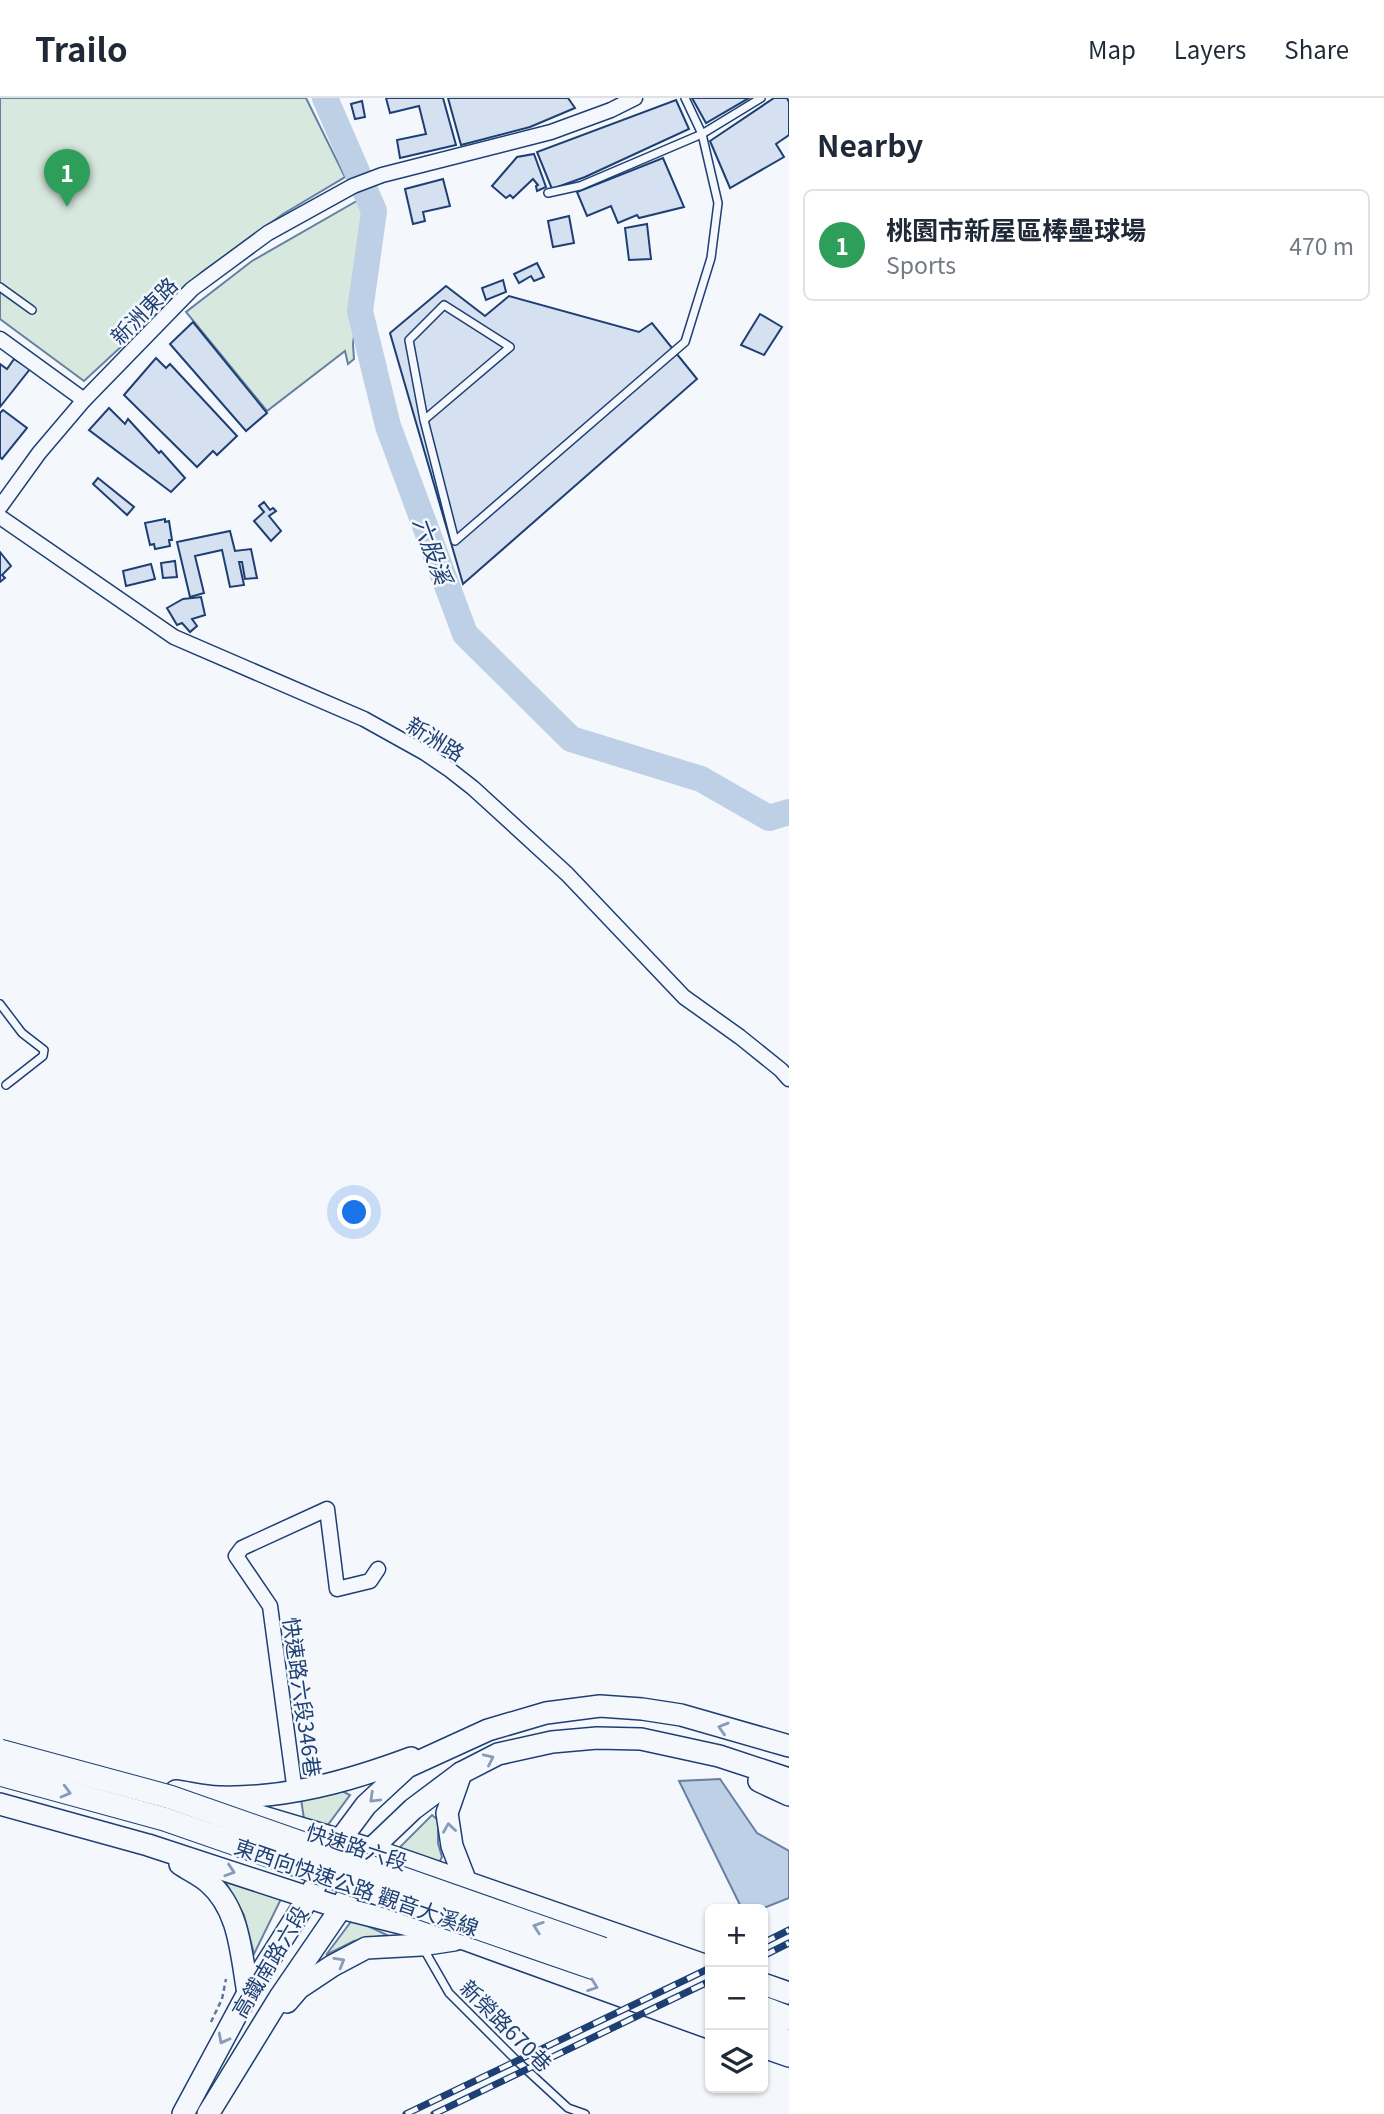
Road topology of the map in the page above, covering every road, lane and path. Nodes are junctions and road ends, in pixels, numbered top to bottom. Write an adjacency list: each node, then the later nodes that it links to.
1 (635, 98): 9 (street, 新洲東路)
2 (685, 98): 4 (lane)
3 (761, 98): 4 (lane)
4 (702, 134): 5 (lane); 10 (lane)
5 (548, 192)
6 (0, 287): 7 (lane)
7 (32, 310)
8 (0, 339): 9 (street)
9 (83, 400): 11 (street, 新洲東路)
10 (424, 420): 10 (lane)
11 (0, 507)
12 (0, 517): 14 (street, 新洲路)
13 (0, 1003): 15 (lane)
14 (789, 1079)
15 (6, 1085)
16 (378, 1569): 26 (street, 快速路六段346巷)
17 (488, 1730): 19 (main road, 高鐵南路六段, one-way to 17); 26 (main road); 29 (main road, 高鐵南路六段, one-way to 29)
18 (0, 1739): 25 (main road, 快速路六段)
19 (789, 1746)
20 (687, 1749): 22 (main road, 高鐵南路六段, one-way to 20); 24 (main road, 高鐵南路六段); 27 (main road, 高鐵南路六段)
21 (0, 1751): 37 (highway, 東西向快速公路 觀音大溪線, one-way to 21, bridge)
22 (461, 1773): 31 (main road, 高鐵南路六段); 32 (main road, one-way to 22)
23 (0, 1774): 37 (highway, 東西向快速公路 觀音大溪線, one-way to 37, bridge)
24 (789, 1779)
25 (176, 1791): 26 (main road); 29 (main road, 快速路六段)
26 (295, 1792)
27 (789, 1795)
28 (0, 1804): 30 (main road)
29 (340, 1840): 31 (main road, 快速路六段); 33 (main road, 高鐵南路六段)
30 (148, 1845): 33 (main road, one-way to 33); 42 (main road)
31 (371, 1849): 32 (main road, 快速路六段); 34 (main road, 高鐵南路六段)
32 (466, 1882): 38 (main road, 快速路六段)
33 (309, 1897): 34 (main road); 42 (main road, 高鐵南路六段)
34 (341, 1908): 35 (main road); 50 (main road, 高鐵南路六段)
35 (464, 1939): 36 (main road); 48 (main road, one-way to 48)
36 (421, 1945): 50 (main road, one-way to 36); 56 (lane, 新榮路670巷)
37 (600, 1959): 41 (highway, 東西向快速公路 觀音大溪線); 44 (highway, 東西向快速公路 觀音大溪線)
38 (705, 1965)
39 (227, 1976): 47 (path)
40 (768, 1986): 43 (main road)
41 (705, 1988)
42 (247, 1993): 54 (main road, 高鐵南路六段, one-way to 54)
43 (789, 1993)
44 (705, 2010)
45 (768, 2010): 46 (highway)
46 (789, 2018)
47 (210, 2023)
48 (705, 2026)
49 (768, 2034): 51 (highway)
50 (253, 2040): 55 (main road, 高鐵南路六段)
51 (789, 2042)
52 (768, 2049): 53 (main road)
53 (789, 2056)
54 (183, 2114)
55 (208, 2114)
56 (585, 2114)

